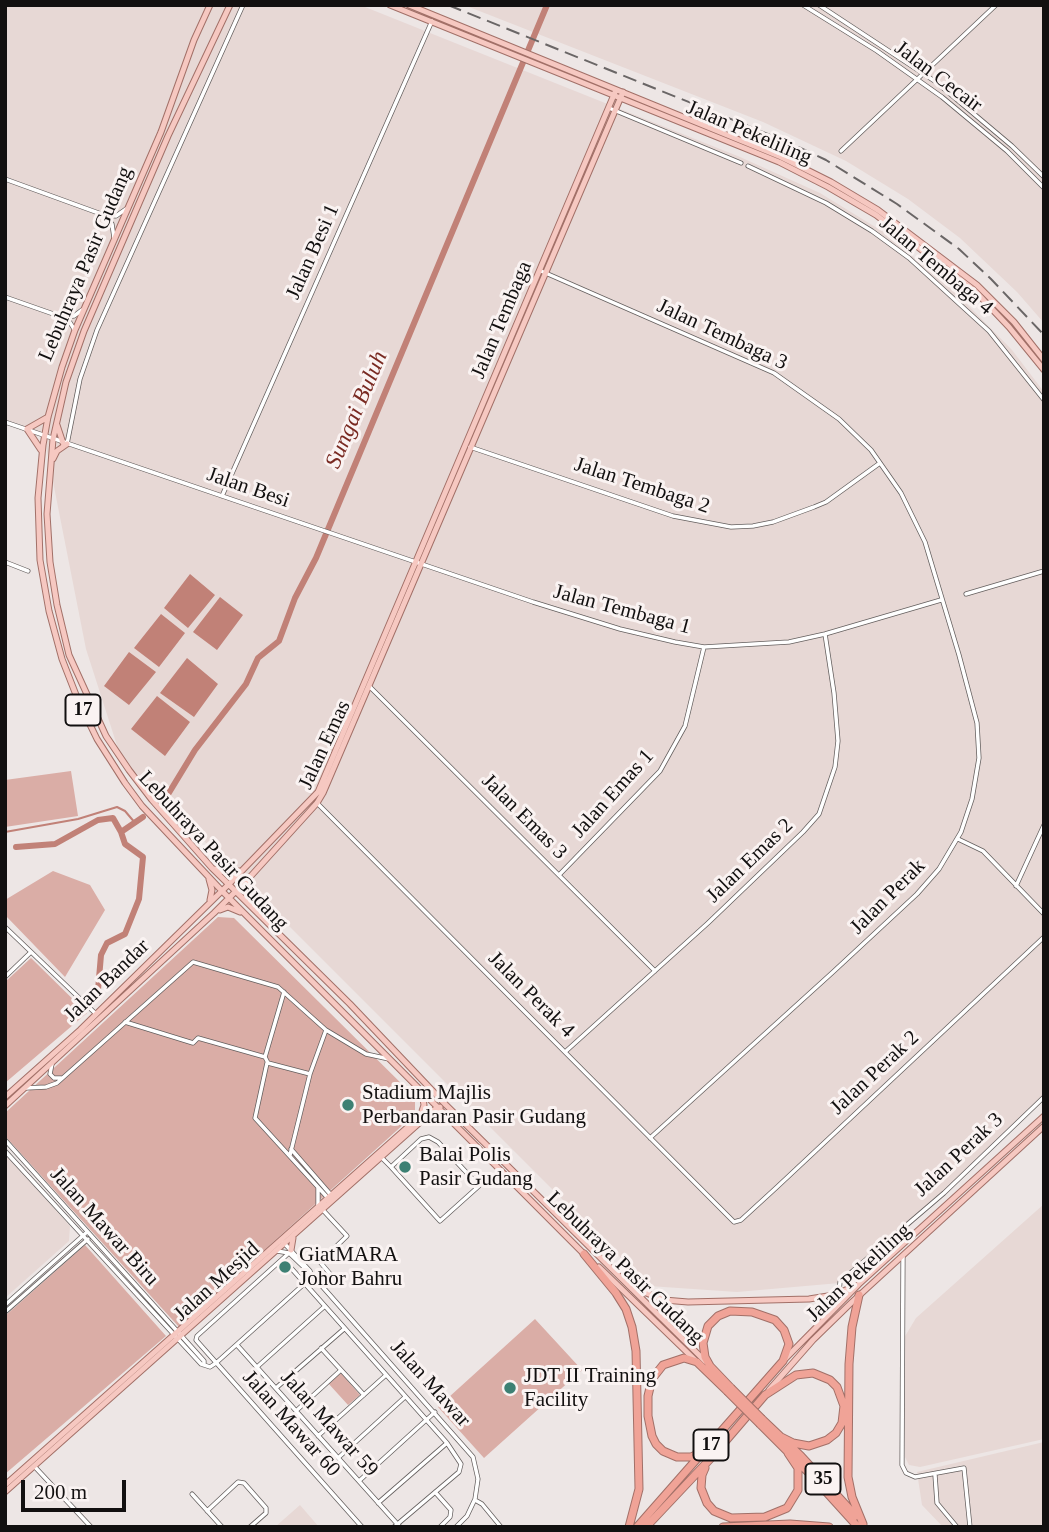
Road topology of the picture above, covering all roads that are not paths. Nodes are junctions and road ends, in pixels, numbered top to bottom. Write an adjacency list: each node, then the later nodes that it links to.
1 (210, 5): 23 (main road, Lebuhraya Pasir Gudang / 17)
2 (230, 5): 36 (main road, Lebuhraya Pasir Gudang / 17)
3 (243, 5): 40 (street)
4 (390, 5): 9 (main road, Jalan Pekeliling)
5 (408, 5): 10 (main road, Jalan Pekeliling)
6 (803, 5): 12 (street, Jalan Cecair)
7 (819, 5): 11 (street, Jalan Cecair)
8 (996, 5): 11 (street)
9 (432, 22): 10 (main road, Jalan Pekeliling); 45 (street, Jalan Besi 1)
10 (512, 50): 13 (main road, Jalan Pekeliling)
11 (924, 74): 12 (street); 20 (street, Jalan Cecair)
12 (918, 79): 17 (street); 22 (street, Jalan Cecair)
13 (615, 92): 14 (main road, Jalan Pekeliling); 15 (main road, Jalan Tembaga)
14 (622, 95): 16 (main road, Jalan Tembaga); 31 (main road, Jalan Pekeliling); 32 (main road, Jalan Pekeliling)
15 (608, 108): 16 (street); 26 (main road, Jalan Tembaga)
16 (616, 111): 18 (street); 26 (main road, Jalan Tembaga)
17 (841, 151)
18 (741, 163)
19 (748, 166): 33 (street, Jalan Tembaga 4)
20 (1044, 177)
21 (5, 179): 24 (street)
22 (1044, 188)
23 (130, 205): 24 (street); 25 (main road, Lebuhraya Pasir Gudang / 17)
24 (104, 215): 25 (street)
25 (114, 239): 28 (main road, Lebuhraya Pasir Gudang / 17)
26 (543, 273): 41 (main road, Jalan Tembaga); 44 (street, Jalan Tembaga 3)
27 (5, 297): 29 (street)
28 (83, 310): 29 (street); 30 (main road, Lebuhraya Pasir Gudang / 17)
29 (62, 317): 30 (street)
30 (75, 330): 34 (main road, Lebuhraya Pasir Gudang / 17)
31 (1044, 360)
32 (1044, 370)
33 (1044, 400)
34 (48, 417): 37 (main road); 38 (main road, Lebuhraya Pasir Gudang / 17)
35 (5, 422): 37 (street, Jalan Besi)
36 (56, 422): 39 (main road, Lebuhraya Pasir Gudang / 17); 40 (main road)
37 (27, 429): 38 (street, Jalan Besi); 42 (main road)
38 (44, 436): 39 (street, Jalan Besi); 42 (main road, Lebuhraya Pasir Gudang / 17)
39 (53, 439): 40 (street, Jalan Besi); 43 (main road, Lebuhraya Pasir Gudang / 17)
40 (65, 443): 43 (main road); 45 (street, Jalan Besi)
41 (468, 447): 44 (street, Jalan Tembaga 2); 47 (main road, Jalan Tembaga)
42 (42, 453): 60 (main road, Lebuhraya Pasir Gudang / 17)
43 (51, 461): 58 (main road, Lebuhraya Pasir Gudang / 17)
44 (880, 463): 51 (street, Jalan Tembaga 3)
45 (222, 496): 47 (street, Jalan Besi)
46 (5, 562): 48 (street)
47 (419, 562): 53 (street, Jalan Tembaga 1); 54 (main road, Jalan Emas); 55 (main road, Jalan Emas)
48 (27, 571)
49 (1044, 571): 50 (street)
50 (966, 594)
51 (941, 600): 52 (street, Jalan Tembaga 1); 57 (street, Jalan Perak)
52 (825, 634): 53 (street, Jalan Tembaga 1); 76 (street, Jalan Emas 2)
53 (704, 647): 61 (street, Jalan Emas 1)
54 (370, 687): 55 (main road, Jalan Emas); 61 (street, Jalan Emas 3)
55 (315, 801): 59 (main road, Jalan Emas); 62 (main road, Jalan Emas); 85 (street, Jalan Perak 4)
56 (1044, 825): 64 (street)
57 (958, 839): 64 (street); 102 (street, Jalan Perak)
58 (212, 868): 59 (main road); 63 (main road, Lebuhraya Pasir Gudang / 17)
59 (242, 870): 63 (main road, Jalan Emas)
60 (207, 874): 65 (main road, Lebuhraya Pasir Gudang / 17); 68 (main road)
61 (559, 875): 76 (street, Jalan Emas 3)
62 (250, 877): 66 (main road, Jalan Emas); 69 (main road)
63 (229, 884): 65 (main road, Jalan Bandar); 66 (main road, Lebuhraya Pasir Gudang / 17)
64 (1016, 886): 71 (street)
65 (222, 891): 67 (main road, Lebuhraya Pasir Gudang / 17); 68 (main road, Jalan Bandar)
66 (236, 891): 67 (main road, Jalan Emas); 69 (main road, Lebuhraya Pasir Gudang / 17)
67 (229, 898): 70 (main road, Jalan Emas); 72 (main road, Lebuhraya Pasir Gudang / 17)
68 (206, 905): 80 (main road, Jalan Bandar)
69 (254, 909): 95 (main road, Lebuhraya Pasir Gudang / 17)
70 (215, 913): 72 (main road); 80 (main road, Jalan Bandar)
71 (1044, 914)
72 (249, 917): 87 (main road, Lebuhraya Pasir Gudang / 17)
73 (5, 927): 75 (street)
74 (1044, 937): 116 (street, Jalan Perak 2)
75 (31, 952): 77 (street); 79 (street)
76 (655, 971): 85 (street, Jalan Emas 2)
77 (5, 977)
78 (284, 992): 82 (street); 84 (street); 86 (street)
79 (90, 1008): 80 (main road); 81 (street)
80 (108, 1008): 81 (main road); 83 (main road, Jalan Bandar)
81 (96, 1014): 83 (main road); 93 (main road, Jalan Bandar)
82 (125, 1022): 86 (street); 90 (street)
83 (91, 1028): 88 (main road, Jalan Bandar)
84 (326, 1030): 87 (street); 89 (street)
85 (565, 1052): 102 (street, Jalan Perak 4)
86 (267, 1060): 89 (street); 107 (street)
87 (391, 1060): 92 (main road, Lebuhraya Pasir Gudang / 17)
88 (52, 1063): 90 (street); 91 (main road, Jalan Bandar)
89 (310, 1074): 104 (street)
90 (63, 1078): 91 (street)
91 (26, 1088): 96 (main road, Jalan Bandar)
92 (421, 1091): 97 (main road, Lebuhraya Pasir Gudang / 17); 99 (main road)
93 (5, 1097)
94 (1044, 1097): 133 (street, Jalan Perak 3)
95 (446, 1105): 97 (main road, Jalan Mesjid); 106 (main road, Lebuhraya Pasir Gudang / 17)
96 (5, 1106)
97 (438, 1108): 99 (main road, Jalan Mesjid); 100 (main road, Lebuhraya Pasir Gudang / 17)
98 (1044, 1116): 132 (main road, Jalan Pekeliling)
99 (419, 1117): 108 (main road, Jalan Mesjid)
100 (455, 1126): 108 (main road, Jalan Mesjid); 109 (main road, Lebuhraya Pasir Gudang / 17)
101 (1044, 1126): 126 (main road, Jalan Pekeliling)
102 (650, 1138): 116 (street, Jalan Perak 4)
103 (5, 1140): 117 (street, Jalan Mawar Biru)
104 (291, 1149): 107 (street); 112 (street)
105 (5, 1151): 119 (street, Jalan Mawar Biru)
106 (494, 1153): 109 (main road); 131 (main road, Lebuhraya Pasir Gudang / 17)
107 (290, 1155): 111 (street)
108 (380, 1155): 110 (street); 113 (main road, Jalan Mesjid); 114 (main road, Jalan Mesjid)
109 (488, 1158): 125 (main road, Lebuhraya Pasir Gudang / 17)
110 (391, 1167): 110 (street)
111 (317, 1185): 114 (street); 115 (street)
112 (324, 1187): 113 (street); 114 (street)
113 (338, 1189): 114 (main road, Jalan Mesjid)
114 (331, 1198): 115 (main road, Jalan Mesjid)
115 (320, 1207): 118 (main road, Jalan Mesjid); 122 (main road, Jalan Mesjid); 129 (street)
116 (725, 1215)
117 (86, 1232): 119 (street); 120 (street, Jalan Mawar Biru)
118 (294, 1235): 122 (main road, Jalan Mesjid); 124 (main road)
119 (82, 1236): 121 (street, Jalan Mawar Biru); 135 (street)
120 (91, 1237): 121 (street); 139 (street, Jalan Mawar Biru)
121 (86, 1241): 137 (street); 139 (street, Jalan Mawar Biru)
122 (283, 1241): 123 (main road, Jalan Mesjid); 124 (street, Jalan Mawar); 139 (main road, Jalan Mesjid)
123 (275, 1251): 124 (street); 139 (main road, Jalan Mesjid)
124 (290, 1251): 127 (street); 128 (street, Jalan Mawar)
125 (584, 1254): 143 (main road, Lebuhraya Pasir Gudang / 17); 184 (highway)
126 (903, 1254): 134 (main road, Jalan Pekeliling); 166 (street)
127 (283, 1258): 130 (street); 144 (street, Jalan Mawar 60)
128 (312, 1275): 130 (street); 155 (street, Jalan Mawar)
129 (331, 1275)
130 (305, 1284): 136 (street); 140 (street)
131 (625, 1284): 133 (main road); 145 (main road, Lebuhraya Pasir Gudang / 17)
132 (859, 1284): 133 (main road); 142 (main road, Jalan Pekeliling)
133 (839, 1293)
134 (859, 1295): 152 (main road, Jalan Pekeliling / 17); 176 (highway)
135 (5, 1305)
136 (325, 1306): 138 (street); 146 (street)
137 (5, 1312)
138 (344, 1329): 141 (street); 148 (street)
139 (177, 1335): 144 (street); 165 (main road, Jalan Mesjid); 168 (main road, Jalan Mesjid)
140 (237, 1345): 144 (street); 146 (street, Jalan Mawar 59)
141 (321, 1348): 147 (street); 149 (street)
142 (783, 1361): 145 (highway); 161 (highway, 17)
143 (697, 1362): 150 (highway, Lebuhraya Pasir Gudang / 17); 161 (highway)
144 (216, 1363): 180 (street, Jalan Mawar 60)
145 (710, 1366): 150 (highway, Lebuhraya Pasir Gudang / 17)
146 (257, 1367): 149 (street, Jalan Mawar 59)
147 (341, 1370): 151 (street); 154 (street)
148 (386, 1376): 151 (street); 153 (street)
149 (276, 1388): 154 (street, Jalan Mawar 59)
150 (729, 1389): 157 (highway, Lebuhraya Pasir Gudang / 17, bridge)
151 (364, 1395): 158 (street)
152 (765, 1395): 159 (highway); 164 (highway, Jalan Pekeliling / 17)
153 (405, 1397): 156 (street); 163 (street)
154 (296, 1411): 158 (street, Jalan Mawar 59)
155 (435, 1412): 156 (street); 172 (street, Jalan Mawar)
156 (426, 1420): 160 (street); 167 (street)
157 (761, 1421): 159 (highway, 17); 162 (highway, 17)
158 (318, 1436): 163 (street, Jalan Mawar 59)
159 (781, 1437): 176 (highway, 35)
160 (447, 1443): 170 (street); 173 (street)
161 (706, 1450): 185 (highway, 17)
162 (788, 1453): 164 (highway); 176 (highway, 35)
163 (338, 1458): 167 (street, Jalan Mawar 59)
164 (711, 1458): 186 (highway, 17)
165 (34, 1466): 169 (main road, Jalan Mesjid); 177 (street)
166 (935, 1475): 189 (street); 190 (street)
167 (359, 1481): 173 (street, Jalan Mawar 59)
168 (5, 1485)
169 (5, 1492)
170 (435, 1492): 175 (street); 181 (street)
171 (192, 1494): 174 (street)
172 (475, 1500): 182 (street); 183 (street)
173 (378, 1503): 175 (street, Jalan Mawar 59)
174 (207, 1511): 178 (street); 179 (street)
175 (397, 1526)
176 (862, 1526)
177 (91, 1527)
178 (222, 1527)
179 (250, 1527)
180 (362, 1527)
181 (439, 1527)
182 (456, 1527)
183 (501, 1527)
184 (629, 1527)
185 (637, 1527)
186 (646, 1527)
187 (723, 1527): 188 (highway)
188 (829, 1527)
189 (957, 1527)
190 (970, 1527)

